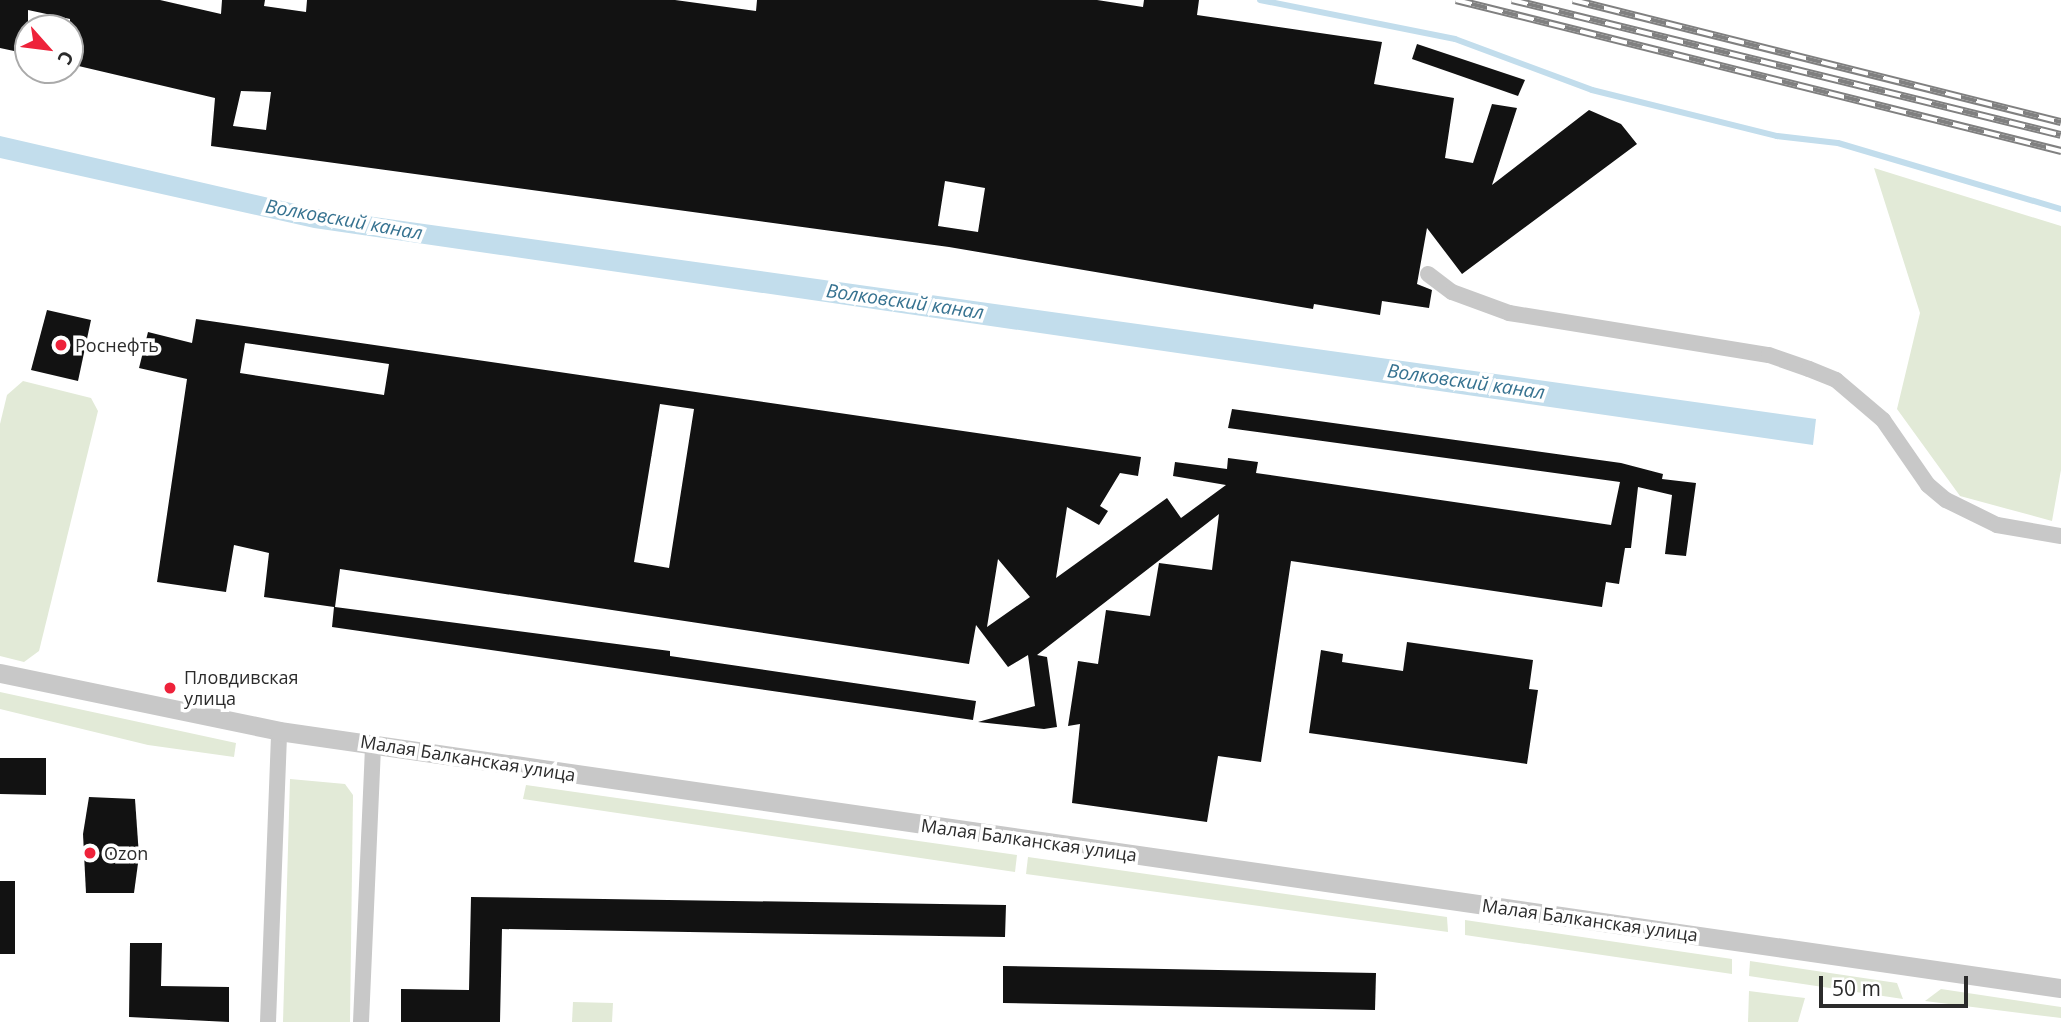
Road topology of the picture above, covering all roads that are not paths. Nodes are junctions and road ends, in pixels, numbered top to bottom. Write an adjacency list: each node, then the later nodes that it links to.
1 (1428, 274): 2 (street)
2 (2061, 536)
3 (0, 673): 4 (street, Малая Балканская улица)
4 (279, 731): 5 (street, Малая Балканская улица); 7 (street)
5 (373, 744): 6 (street, Малая Балканская улица); 8 (street)
6 (2061, 988)
7 (268, 1022)
8 (361, 1022)

